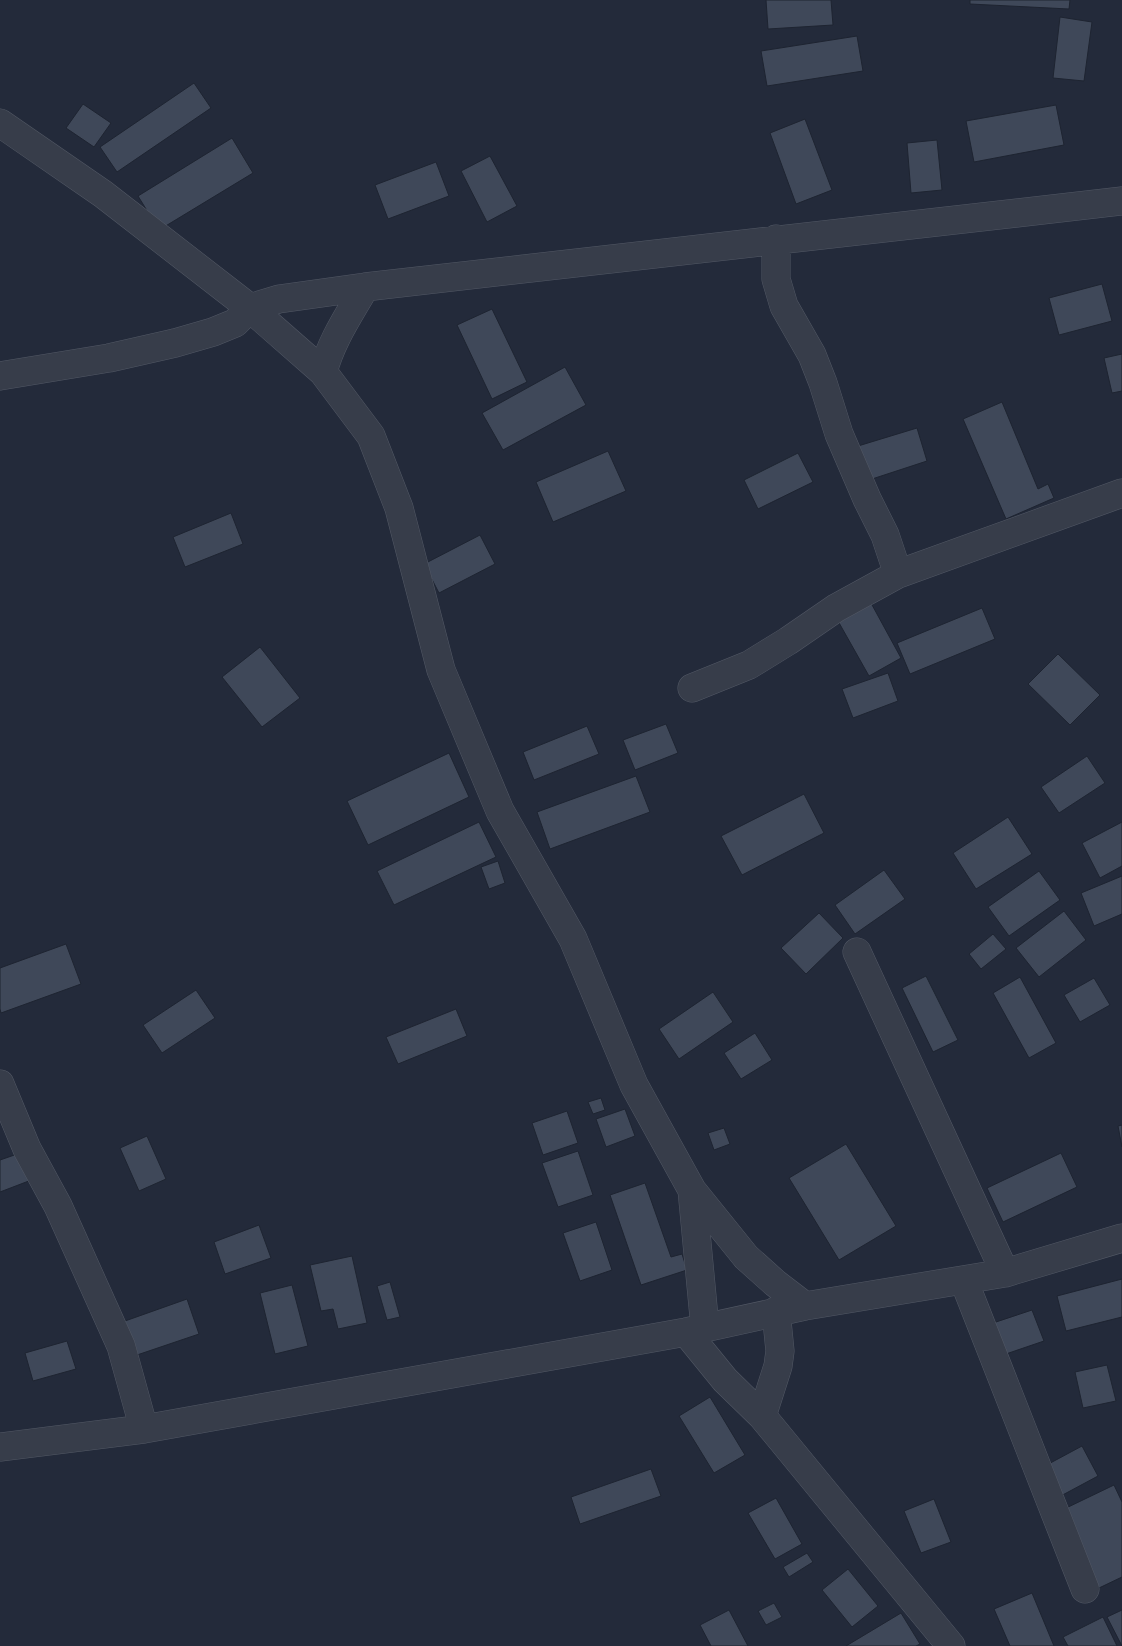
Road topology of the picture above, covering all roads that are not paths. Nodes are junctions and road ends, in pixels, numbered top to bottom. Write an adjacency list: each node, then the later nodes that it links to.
1 (0, 122): 5 (street)
2 (1122, 201): 3 (street)
3 (776, 239): 4 (street); 9 (street)
4 (366, 287): 5 (street); 6 (street)
5 (250, 308): 6 (street); 7 (street)
6 (323, 372): 13 (street)
7 (0, 376)
8 (1121, 493): 9 (street)
9 (898, 574): 10 (street)
10 (692, 688)
11 (857, 952): 15 (street)
12 (0, 1084): 21 (street)
13 (692, 1190): 17 (street); 19 (street)
14 (1122, 1238): 15 (street)
15 (1006, 1273): 16 (street)
16 (964, 1281): 17 (street); 23 (street)
17 (805, 1306): 18 (street)
18 (776, 1311): 19 (street); 20 (street)
19 (695, 1330): 20 (street); 21 (street)
20 (762, 1416): 24 (street)
21 (144, 1430): 22 (street)
22 (0, 1447)
23 (1085, 1589)
24 (950, 1646)

